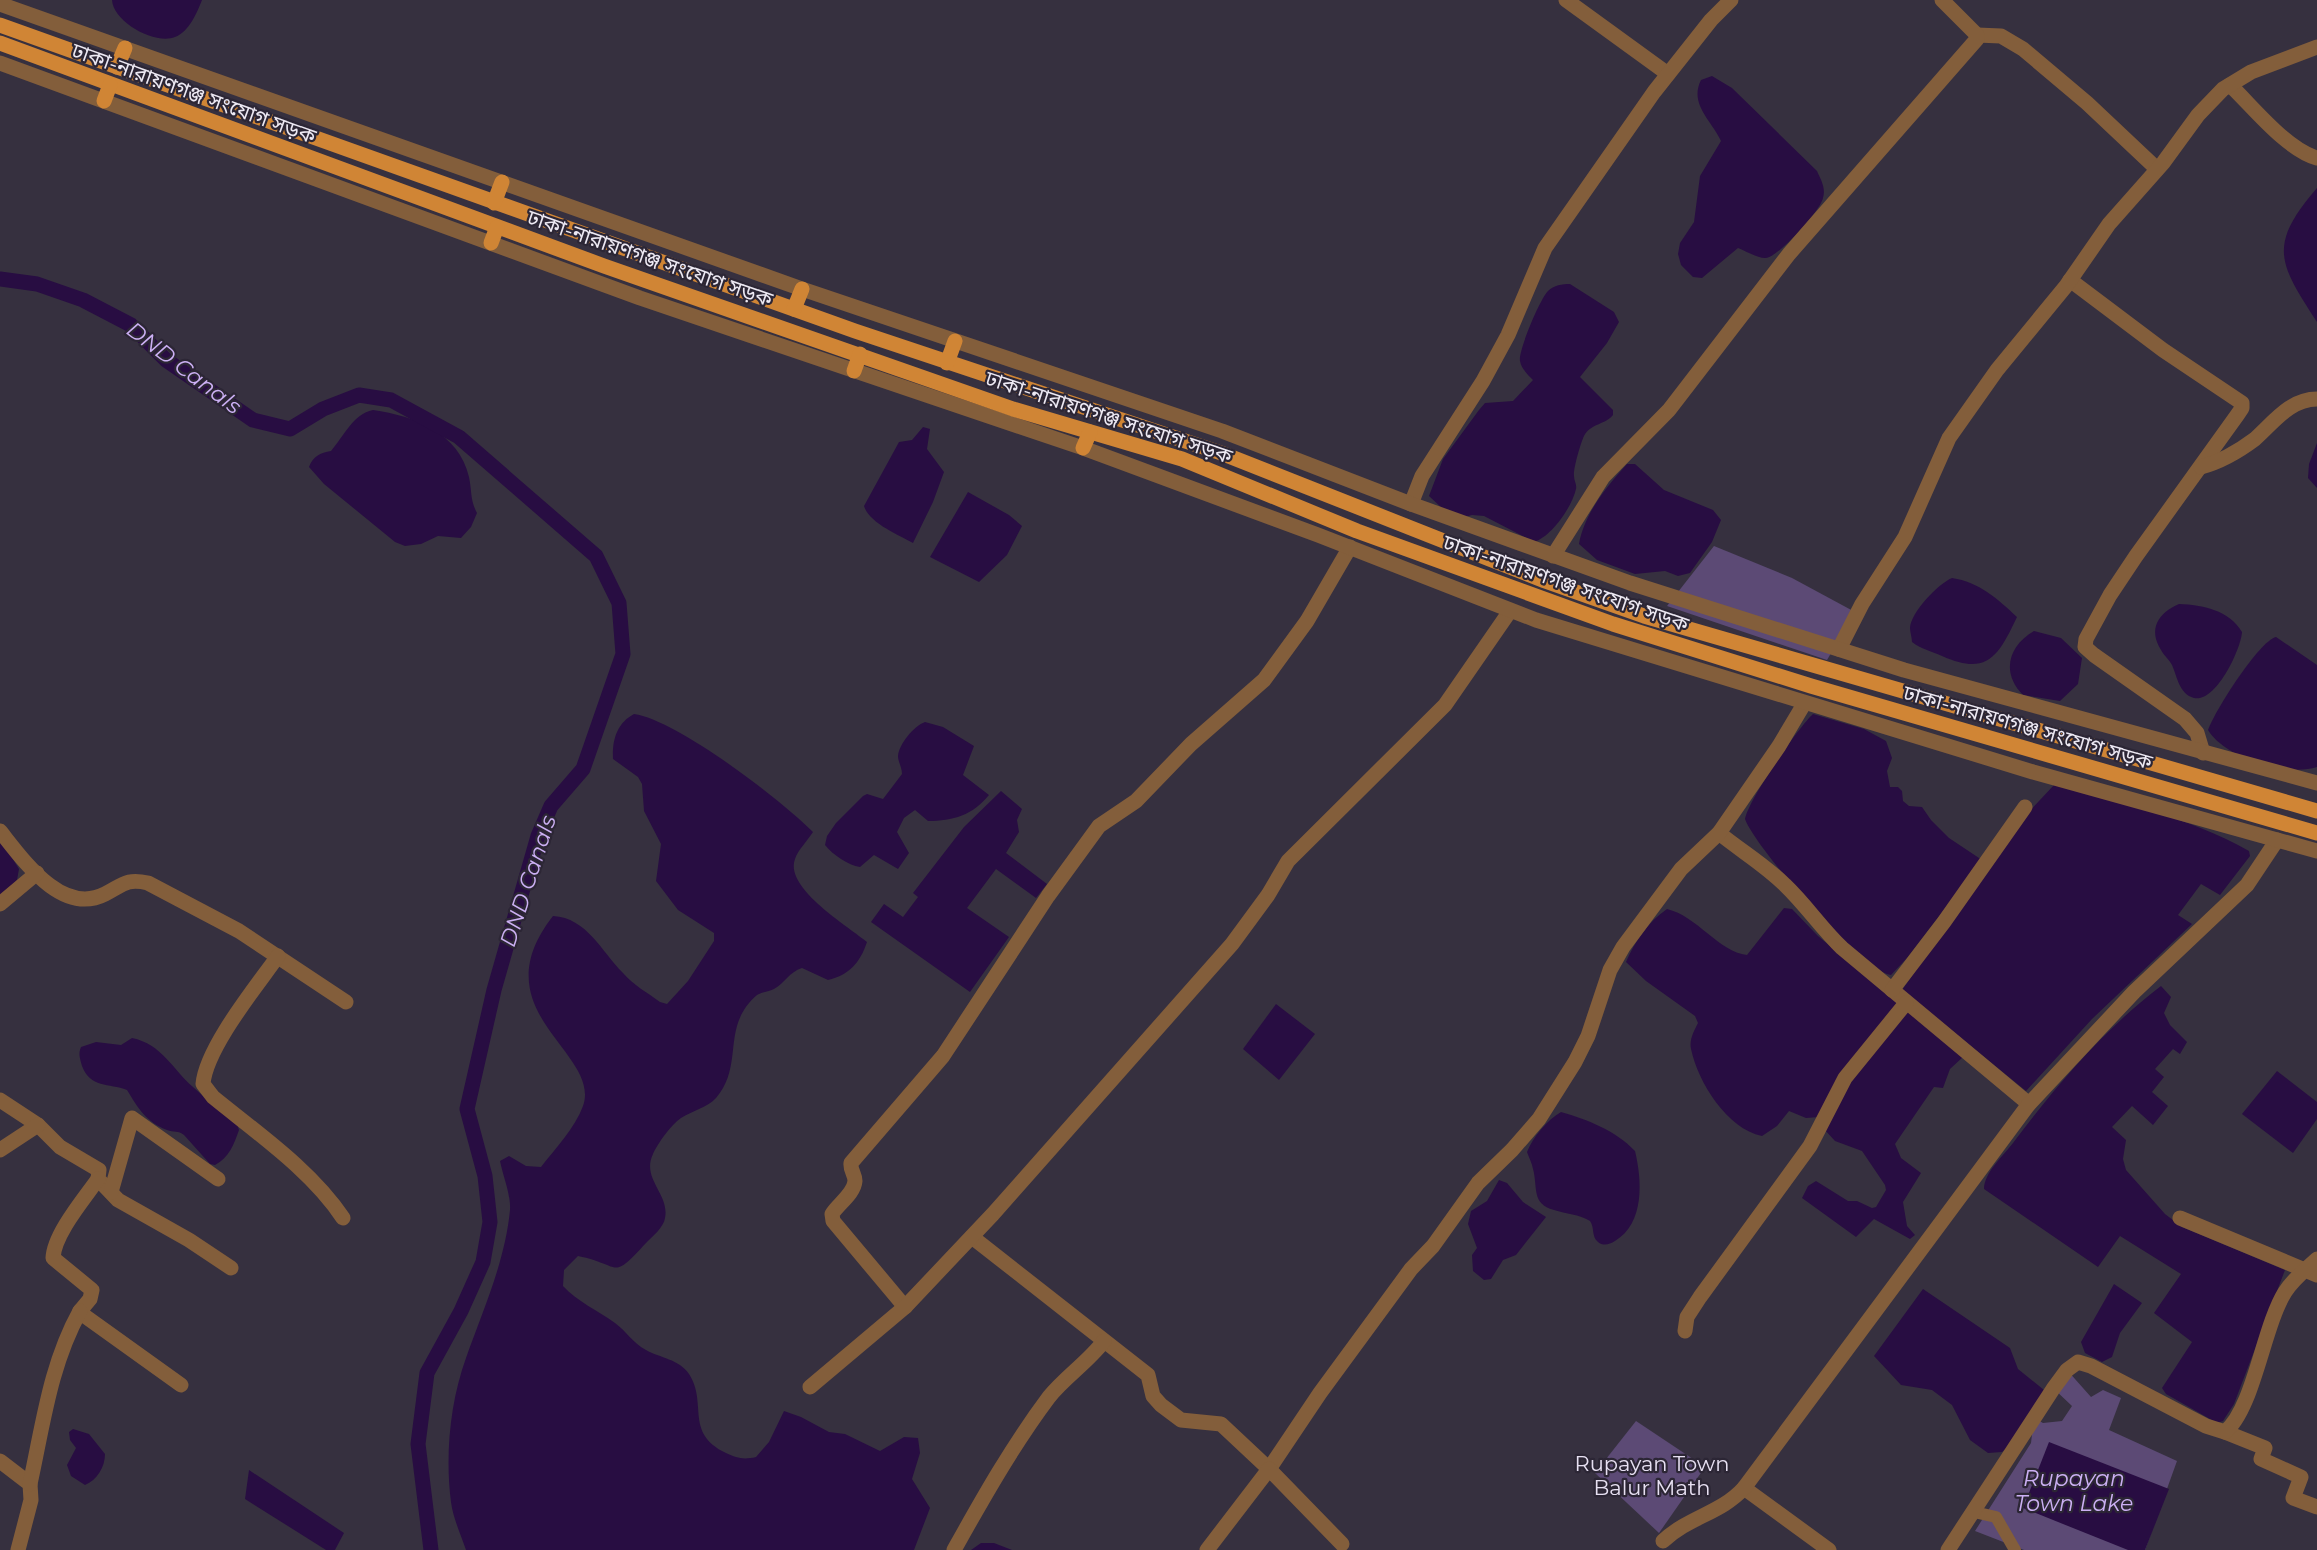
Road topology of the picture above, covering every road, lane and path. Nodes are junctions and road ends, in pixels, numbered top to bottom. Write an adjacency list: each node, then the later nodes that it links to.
1 (1566, 0): 12 (street)
2 (1731, 0): 12 (street)
3 (1942, 0): 6 (street)
4 (0, 4): 9 (street)
5 (0, 25): 11 (main road, ঢাকা-নারায়ণগঞ্জ সংযোগ সড়ক)
6 (1977, 35): 17 (street); 35 (street)
7 (0, 43): 13 (main road, ঢাকা-নারায়ণগঞ্জ সংযোগ সড়ক)
8 (2317, 47): 14 (street)
9 (125, 48): 11 (main road); 18 (street)
10 (0, 63): 15 (street)
11 (117, 67): 19 (main road, ঢাকা-নারায়ণগঞ্জ সংযোগ সড়ক)
12 (1668, 74): 33 (street)
13 (110, 85): 15 (main road); 20 (main road, ঢাকা-নারায়ণগঞ্জ সংযোগ সড়ক)
14 (2230, 85): 16 (street); 17 (street)
15 (104, 101): 21 (street)
16 (2317, 158)
17 (2157, 169): 22 (street)
18 (501, 182): 19 (main road); 23 (street)
19 (494, 203): 24 (main road, ঢাকা-নারায়ণগঞ্জ সংযোগ সড়ক)
20 (497, 227): 21 (main road); 26 (main road, ঢাকা-নারায়ণগঞ্জ সংযোগ সড়ক)
21 (491, 243): 28 (street)
22 (2070, 280): 32 (street); 37 (street)
23 (802, 289): 24 (main road); 25 (street)
24 (794, 309): 27 (main road, ঢাকা-নারায়ণগঞ্জ সংযোগ সড়ক)
25 (955, 341): 27 (main road); 33 (street)
26 (860, 354): 28 (main road); 30 (main road, ঢাকা-নারায়ণগঞ্জ সংযোগ সড়ক)
27 (947, 363): 42 (main road, ঢাকা-নারায়ণগঞ্জ সংযোগ সড়ক)
28 (854, 371): 31 (street)
29 (2317, 399): 32 (street)
30 (1090, 432): 31 (main road); 45 (main road, ঢাকা-নারায়ণগঞ্জ সংযোগ সড়ক)
31 (1083, 448): 34 (street)
32 (2200, 467): 39 (street)
33 (1411, 504): 35 (street)
34 (1350, 547): 36 (street); 67 (street)
35 (1553, 556): 37 (street)
36 (1510, 610): 38 (street); 63 (street)
37 (1839, 649): 39 (street)
38 (1804, 704): 44 (street); 46 (street)
39 (2203, 753): 40 (street)
40 (2317, 783)
41 (2025, 807): 51 (street)
42 (2317, 811)
43 (0, 831): 48 (street)
44 (1719, 833): 51 (street); 75 (street)
45 (2317, 833)
46 (2277, 840): 47 (street); 55 (street)
47 (2317, 850)
48 (37, 873): 49 (street); 50 (street)
49 (0, 904)
50 (278, 956): 52 (street); 61 (street)
51 (1892, 990): 53 (street)
52 (346, 1002)
53 (1906, 1003): 55 (street); 69 (street)
54 (0, 1100): 56 (street)
55 (2029, 1104): 77 (street)
56 (38, 1125): 57 (street); 58 (street)
57 (0, 1150)
58 (98, 1179): 60 (street); 68 (street)
59 (218, 1179): 60 (street)
60 (111, 1192): 65 (street)
61 (344, 1218)
62 (2180, 1218): 66 (street)
63 (972, 1238): 67 (street); 70 (street)
64 (2317, 1259): 66 (street)
65 (231, 1268)
66 (2310, 1273): 73 (street)
67 (905, 1307): 72 (street)
68 (80, 1311): 71 (street); 76 (street)
69 (1685, 1331)
70 (1104, 1341): 75 (street); 83 (street)
71 (181, 1385)
72 (810, 1388)
73 (2225, 1432): 78 (street); 79 (street)
74 (0, 1461): 76 (street)
75 (1269, 1469): 81 (street); 84 (street)
76 (30, 1484): 82 (street)
77 (1744, 1488): 80 (street); 85 (street)
78 (2317, 1507)
79 (1974, 1512): 86 (street); 87 (street)
80 (1663, 1541)
81 (1342, 1544)
82 (18, 1550)
83 (954, 1550)
84 (1207, 1550)
85 (1829, 1550)
86 (1948, 1550)
87 (2015, 1550)

